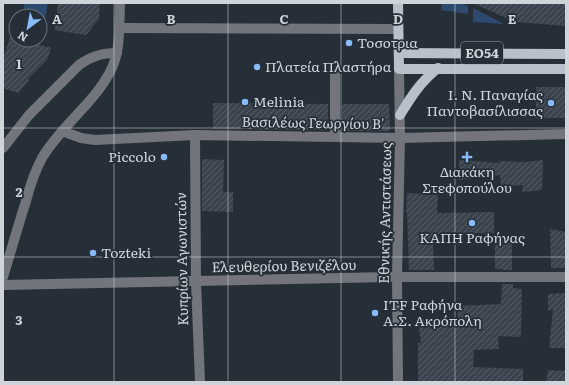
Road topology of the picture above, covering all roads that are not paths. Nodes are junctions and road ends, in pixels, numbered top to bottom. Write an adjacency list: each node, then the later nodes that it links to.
1 (120, 3): 3 (street)
2 (398, 3): 4 (main road)
3 (119, 28): 4 (street); 5 (street)
4 (398, 30): 6 (main road)
5 (117, 53): 13 (street); 18 (street)
6 (399, 53): 7 (main road, ΕΟ54); 9 (main road)
7 (566, 54)
8 (438, 68): 9 (main road, ΕΟ54); 10 (main road, ΕΟ54); 12 (main road)
9 (399, 69): 12 (street, Εθνικής Αντιστάσεως)
10 (566, 69)
11 (335, 74): 16 (street)
12 (400, 115): 17 (street, Εθνικής Αντιστάσεως)
13 (62, 131): 15 (street, Βασιλέως Γεωργίου Β'); 19 (street)
14 (566, 134): 17 (street, Βασιλέως Γεωργίου Β')
15 (195, 135): 16 (street, Βασιλέως Γεωργίου Β'); 22 (street, Κυπρίων Αγωνιστών)
16 (335, 137): 17 (street, Βασιλέως Γεωργίου Β')
17 (400, 138): 20 (street, Εθνικής Αντιστάσεως)
18 (3, 148)
19 (3, 277)
20 (397, 277): 21 (street, Ελευθερίου Βενιζέλου); 22 (street, Ελευθερίου Βενιζέλου); 25 (street, Εθνικής Αντιστάσεως)
21 (566, 277)
22 (196, 282): 23 (street, Ελευθερίου Βενιζέλου); 24 (street, Κυπρίων Αγωνιστών)
23 (3, 285)
24 (200, 382)
25 (398, 382)

